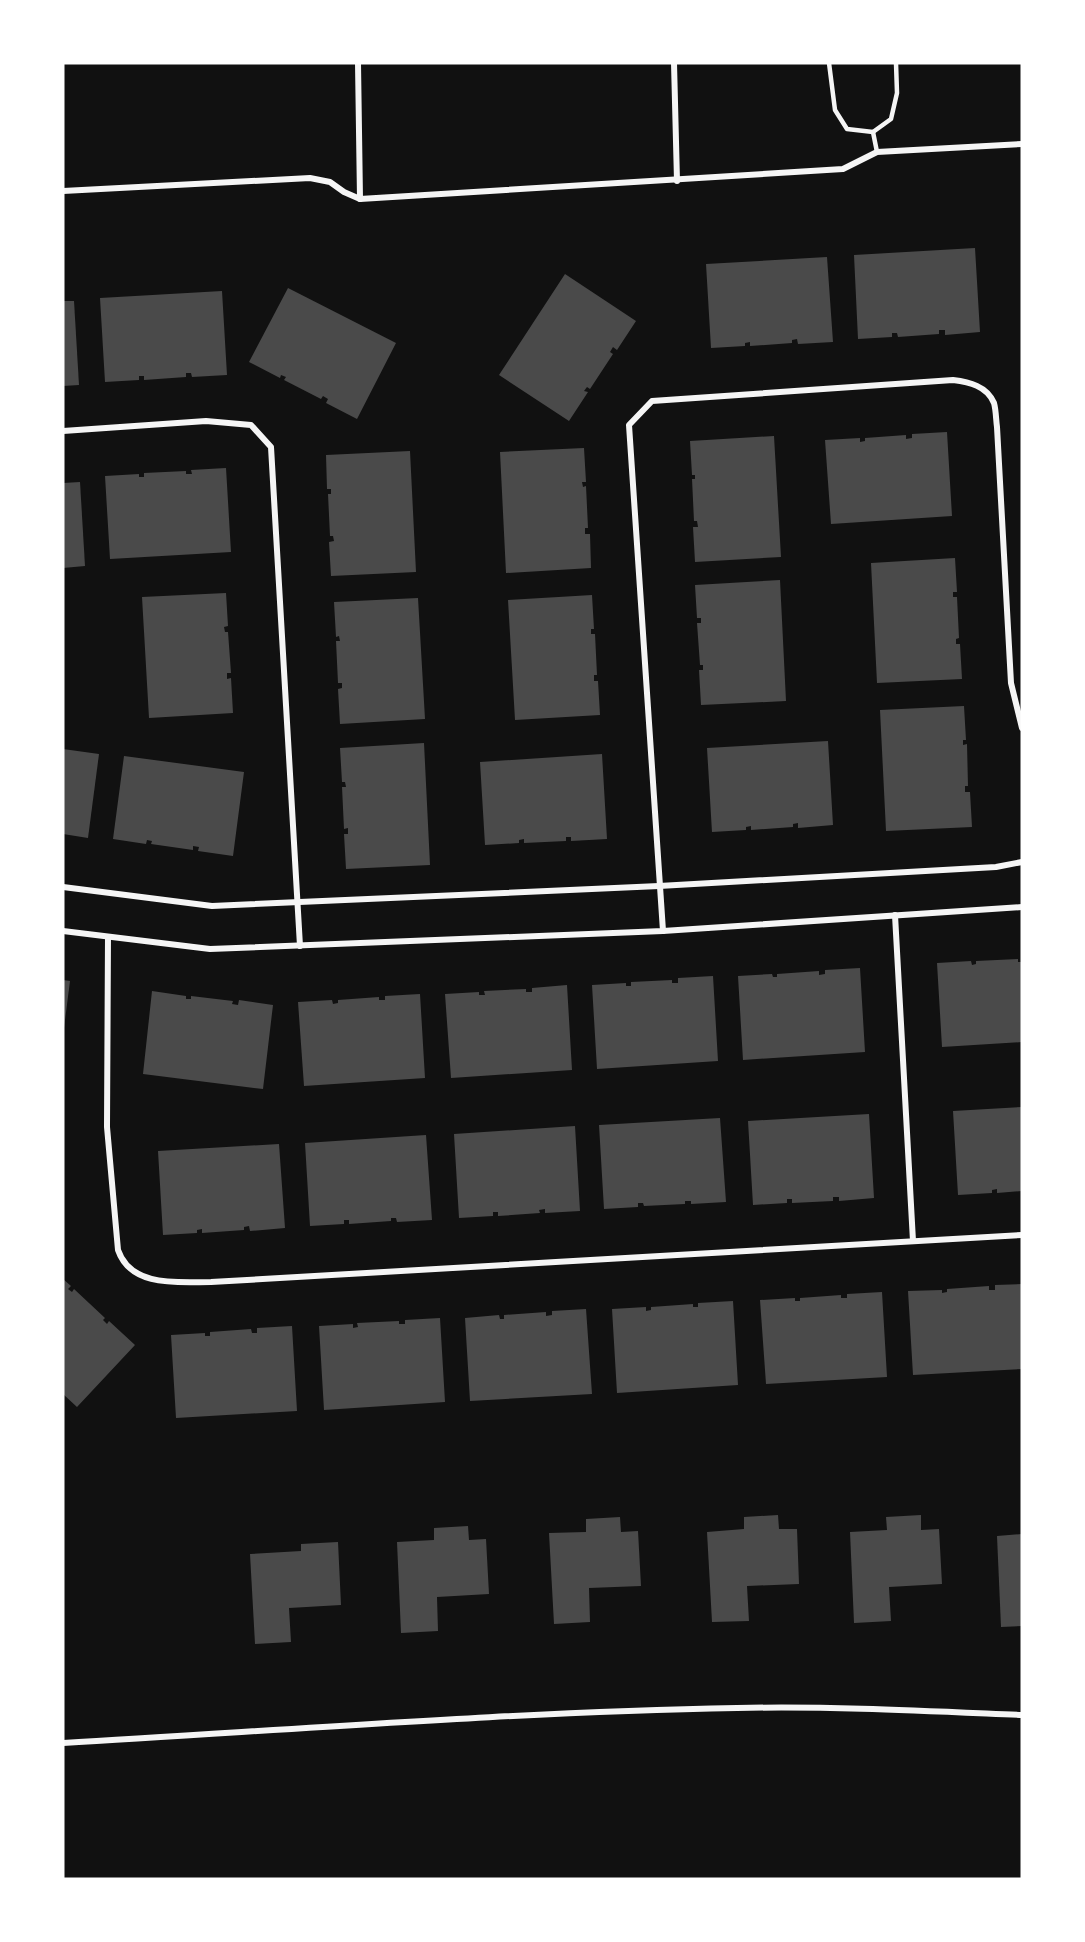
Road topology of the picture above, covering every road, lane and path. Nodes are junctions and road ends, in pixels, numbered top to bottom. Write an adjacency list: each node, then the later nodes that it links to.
1 (358, 63): 10 (street)
2 (674, 63): 8 (street)
3 (830, 63): 5 (lane)
4 (896, 63): 5 (lane)
5 (873, 132): 7 (lane)
6 (1022, 144): 7 (street)
7 (877, 152): 8 (street)
8 (677, 181): 10 (street)
9 (63, 191): 10 (street)
10 (360, 199)
11 (63, 431): 16 (street)
12 (1022, 728): 14 (street)
13 (1022, 862): 14 (street)
14 (659, 886): 16 (street); 20 (street)
15 (63, 887): 16 (street)
16 (298, 903): 22 (street)
17 (1022, 907): 18 (street)
18 (895, 915): 20 (street); 24 (street)
19 (63, 930): 21 (street)
20 (663, 931): 22 (street)
21 (108, 937): 22 (street); 24 (street)
22 (300, 946)
23 (1022, 1235): 24 (street)
24 (913, 1241)
25 (1022, 1715): 26 (street)
26 (63, 1743)

